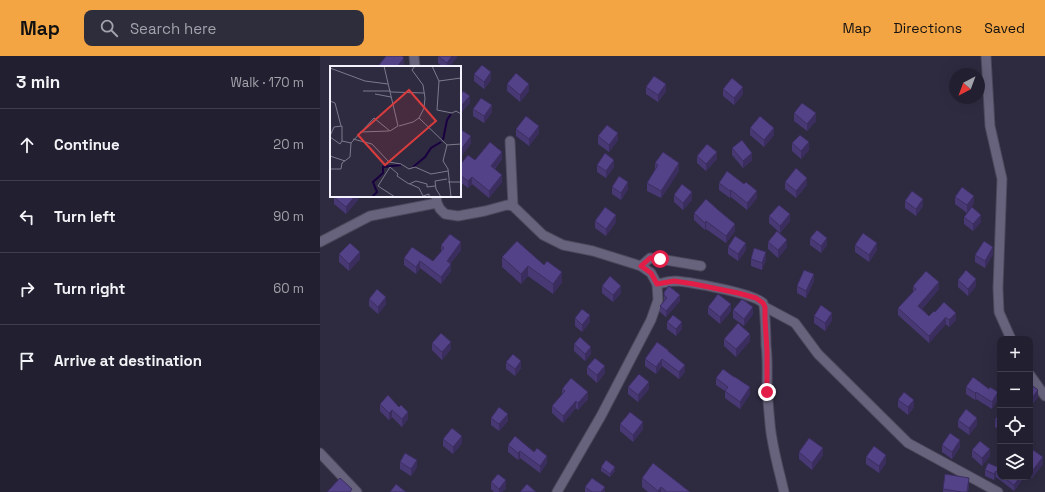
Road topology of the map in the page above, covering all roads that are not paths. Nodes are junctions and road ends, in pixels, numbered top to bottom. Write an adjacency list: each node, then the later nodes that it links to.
1 (414, 56): 3 (street)
2 (986, 56): 12 (street)
3 (415, 66)
4 (510, 142): 6 (street)
5 (436, 199): 6 (street); 7 (street)
6 (513, 206): 8 (street)
7 (320, 242)
8 (641, 266): 9 (street); 10 (street)
9 (701, 266)
10 (657, 284): 11 (street); 17 (street)
11 (765, 307): 18 (street); 19 (street)
12 (1010, 336)
13 (1033, 379): 14 (street)
14 (1045, 396)
15 (320, 453): 16 (street)
16 (357, 492)
17 (557, 492)
18 (784, 492)
19 (998, 492)

